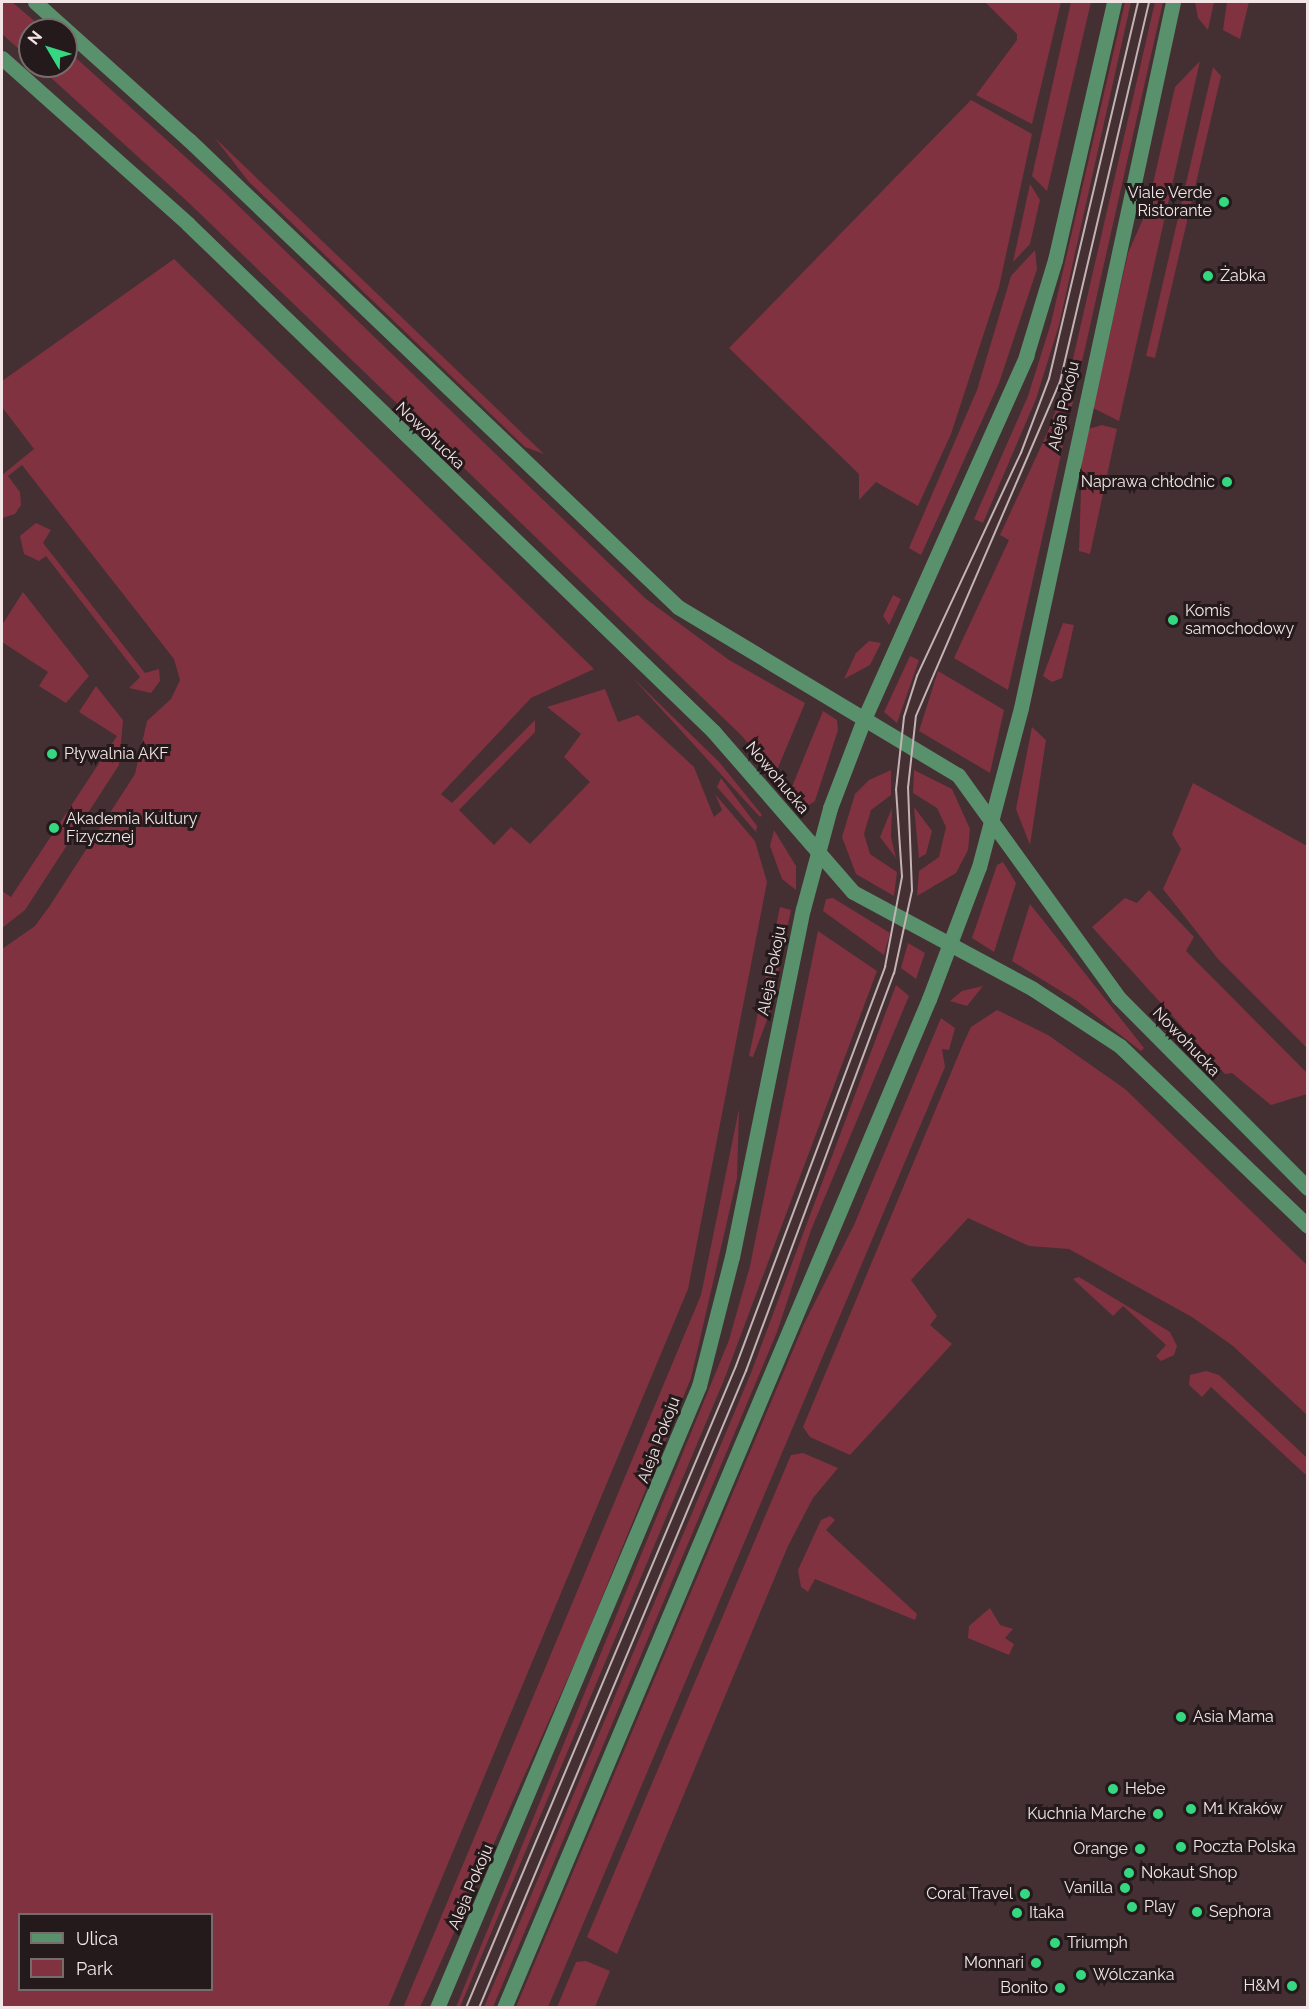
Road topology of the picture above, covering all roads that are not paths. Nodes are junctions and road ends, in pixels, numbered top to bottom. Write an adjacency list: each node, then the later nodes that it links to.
1 (35, 2): 5 (main road)
2 (1114, 2): 5 (main road)
3 (1173, 2): 6 (main road, Aleja Pokoju)
4 (2, 58): 7 (main road, Nowohucka)
5 (864, 719): 6 (main road, Nowohucka); 7 (main road, Aleja Pokoju)
6 (993, 819): 8 (main road, Aleja Pokoju); 9 (main road, Nowohucka)
7 (818, 854): 8 (main road, Nowohucka); 11 (main road, Aleja Pokoju)
8 (949, 945): 10 (main road); 12 (main road)
9 (1308, 1188)
10 (1308, 1226)
11 (437, 2007)
12 (504, 2007)

